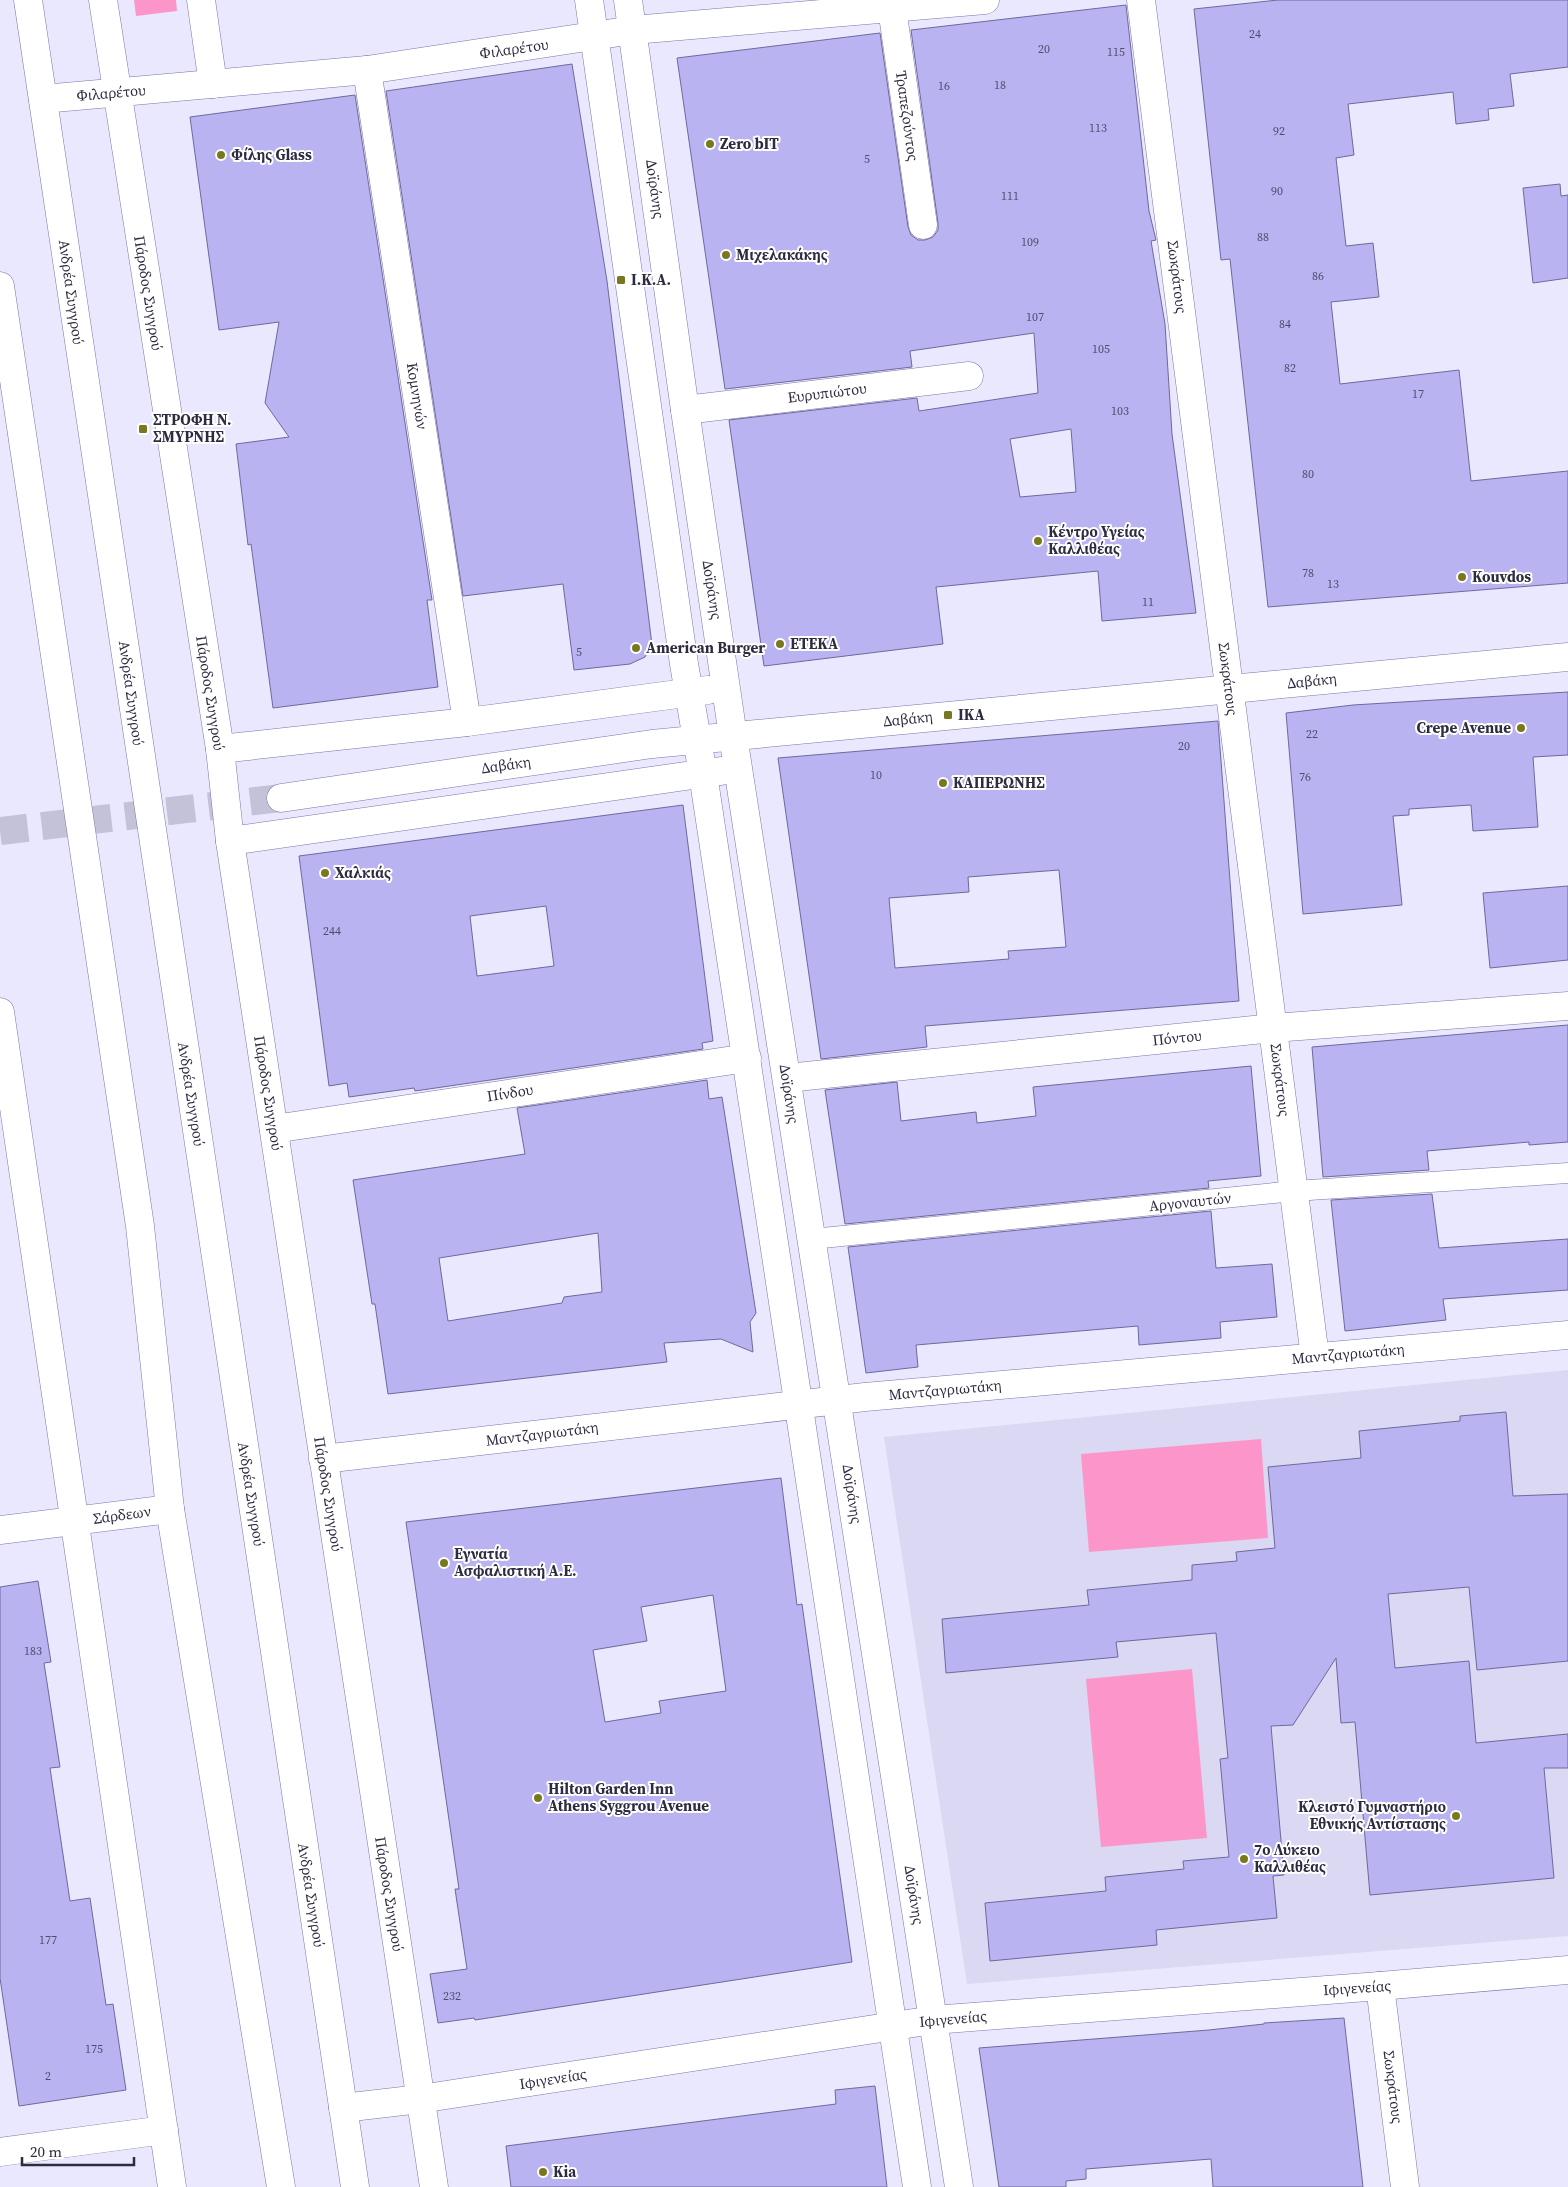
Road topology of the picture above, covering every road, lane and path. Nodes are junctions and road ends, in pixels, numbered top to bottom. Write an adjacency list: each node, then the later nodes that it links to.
1 (28, 0): 14 (main road, Ανδρέα Συγγρού)
2 (103, 0): 13 (main road, Πάροδος Συγγρού)
3 (201, 0): 12 (main road)
4 (589, 0): 10 (main road)
5 (628, 0): 9 (main road, Δοϊράνης)
6 (985, 0): 8 (main road, Φιλαρέτου)
7 (1141, 0): 21 (main road, Σωκράτους)
8 (892, 8): 9 (main road, Φιλαρέτου); 15 (main road, Τραπεζούντος)
9 (633, 30): 10 (main road, Φιλαρέτου); 18 (main road, Δοϊράνης)
10 (594, 37): 11 (main road, Φιλαρέτου); 22 (main road)
11 (367, 70): 12 (main road, Φιλαρέτου); 23 (main road, Κομνηνών)
12 (213, 84): 13 (main road, Φιλαρέτου)
13 (116, 92): 14 (main road, Φιλαρέτου); 26 (main road, Πάροδος Συγγρού)
14 (43, 100): 53 (main road, Ανδρέα Συγγρού)
15 (923, 225)
16 (0, 286): 45 (main road)
17 (969, 376): 18 (main road, Ευρυπιώτου)
18 (685, 410): 20 (main road, Δοϊράνης)
19 (1568, 657): 21 (main road, Δαβάκη)
20 (727, 688): 22 (main road); 24 (main road, Δοϊράνης)
21 (1230, 689): 24 (main road, Δαβάκη); 33 (main road, Σωκράτους)
22 (689, 693): 23 (main road); 25 (main road)
23 (467, 722): 26 (main road)
24 (734, 736): 25 (main road, Δαβάκη); 27 (main road, Δοϊράνης)
25 (698, 739): 28 (main road); 29 (main road, Δαβάκη)
26 (220, 749): 30 (main road, Πάροδος Συγγρού)
27 (739, 768): 28 (main road); 35 (main road, Δοϊράνης)
28 (704, 774): 30 (main road); 34 (main road)
29 (281, 798)
30 (230, 841): 36 (main road, Πάροδος Συγγρού)
31 (1568, 1006): 33 (main road, Πόντου)
32 (0, 1012): 46 (main road)
33 (1273, 1028): 35 (main road, Πόντου); 38 (main road, Σωκράτους)
34 (747, 1058): 36 (main road, Πίνδου); 43 (main road)
35 (787, 1078): 39 (main road, Δοϊράνης)
36 (274, 1129): 44 (main road, Πάροδος Συγγρού)
37 (1568, 1173): 38 (lane, Αργοναυτών)
38 (1294, 1191): 39 (lane, Αργοναυτών); 41 (main road, Σωκράτους)
39 (812, 1239): 42 (main road, Δοϊράνης)
40 (1568, 1335): 41 (main road, Μαντζαγριωτάκη)
41 (1316, 1357): 42 (main road, Μαντζαγριωτάκη)
42 (837, 1400): 43 (main road, Μαντζαγριωτάκη); 50 (main road, Δοϊράνης)
43 (799, 1404): 44 (main road, Μαντζαγριωτάκη); 51 (main road)
44 (323, 1459): 52 (main road, Πάροδος Συγγρού)
45 (170, 1509): 46 (main road, Σάρδεων); 57 (main road)
46 (74, 1522): 47 (main road, Σάρδεων); 54 (main road)
47 (0, 1530)
48 (1568, 1970): 49 (main road, Ιφιγενείας)
49 (1380, 1986): 50 (main road, Ιφιγενείας); 62 (main road, Σωκράτους)
50 (933, 2020): 51 (main road, Ιφιγενείας); 61 (main road, Δοϊράνης)
51 (892, 2026): 52 (main road, Ιφιγενείας); 60 (main road)
52 (420, 2100): 53 (main road, Ιφιγενείας); 59 (main road, Πάροδος Συγγρού)
53 (343, 2108): 58 (main road, Ανδρέα Συγγρού)
54 (164, 2130): 55 (main road); 56 (main road)
55 (0, 2152)
56 (172, 2187)
57 (281, 2187)
58 (354, 2187)
59 (434, 2187)
60 (917, 2187)
61 (959, 2187)
62 (1405, 2187)

